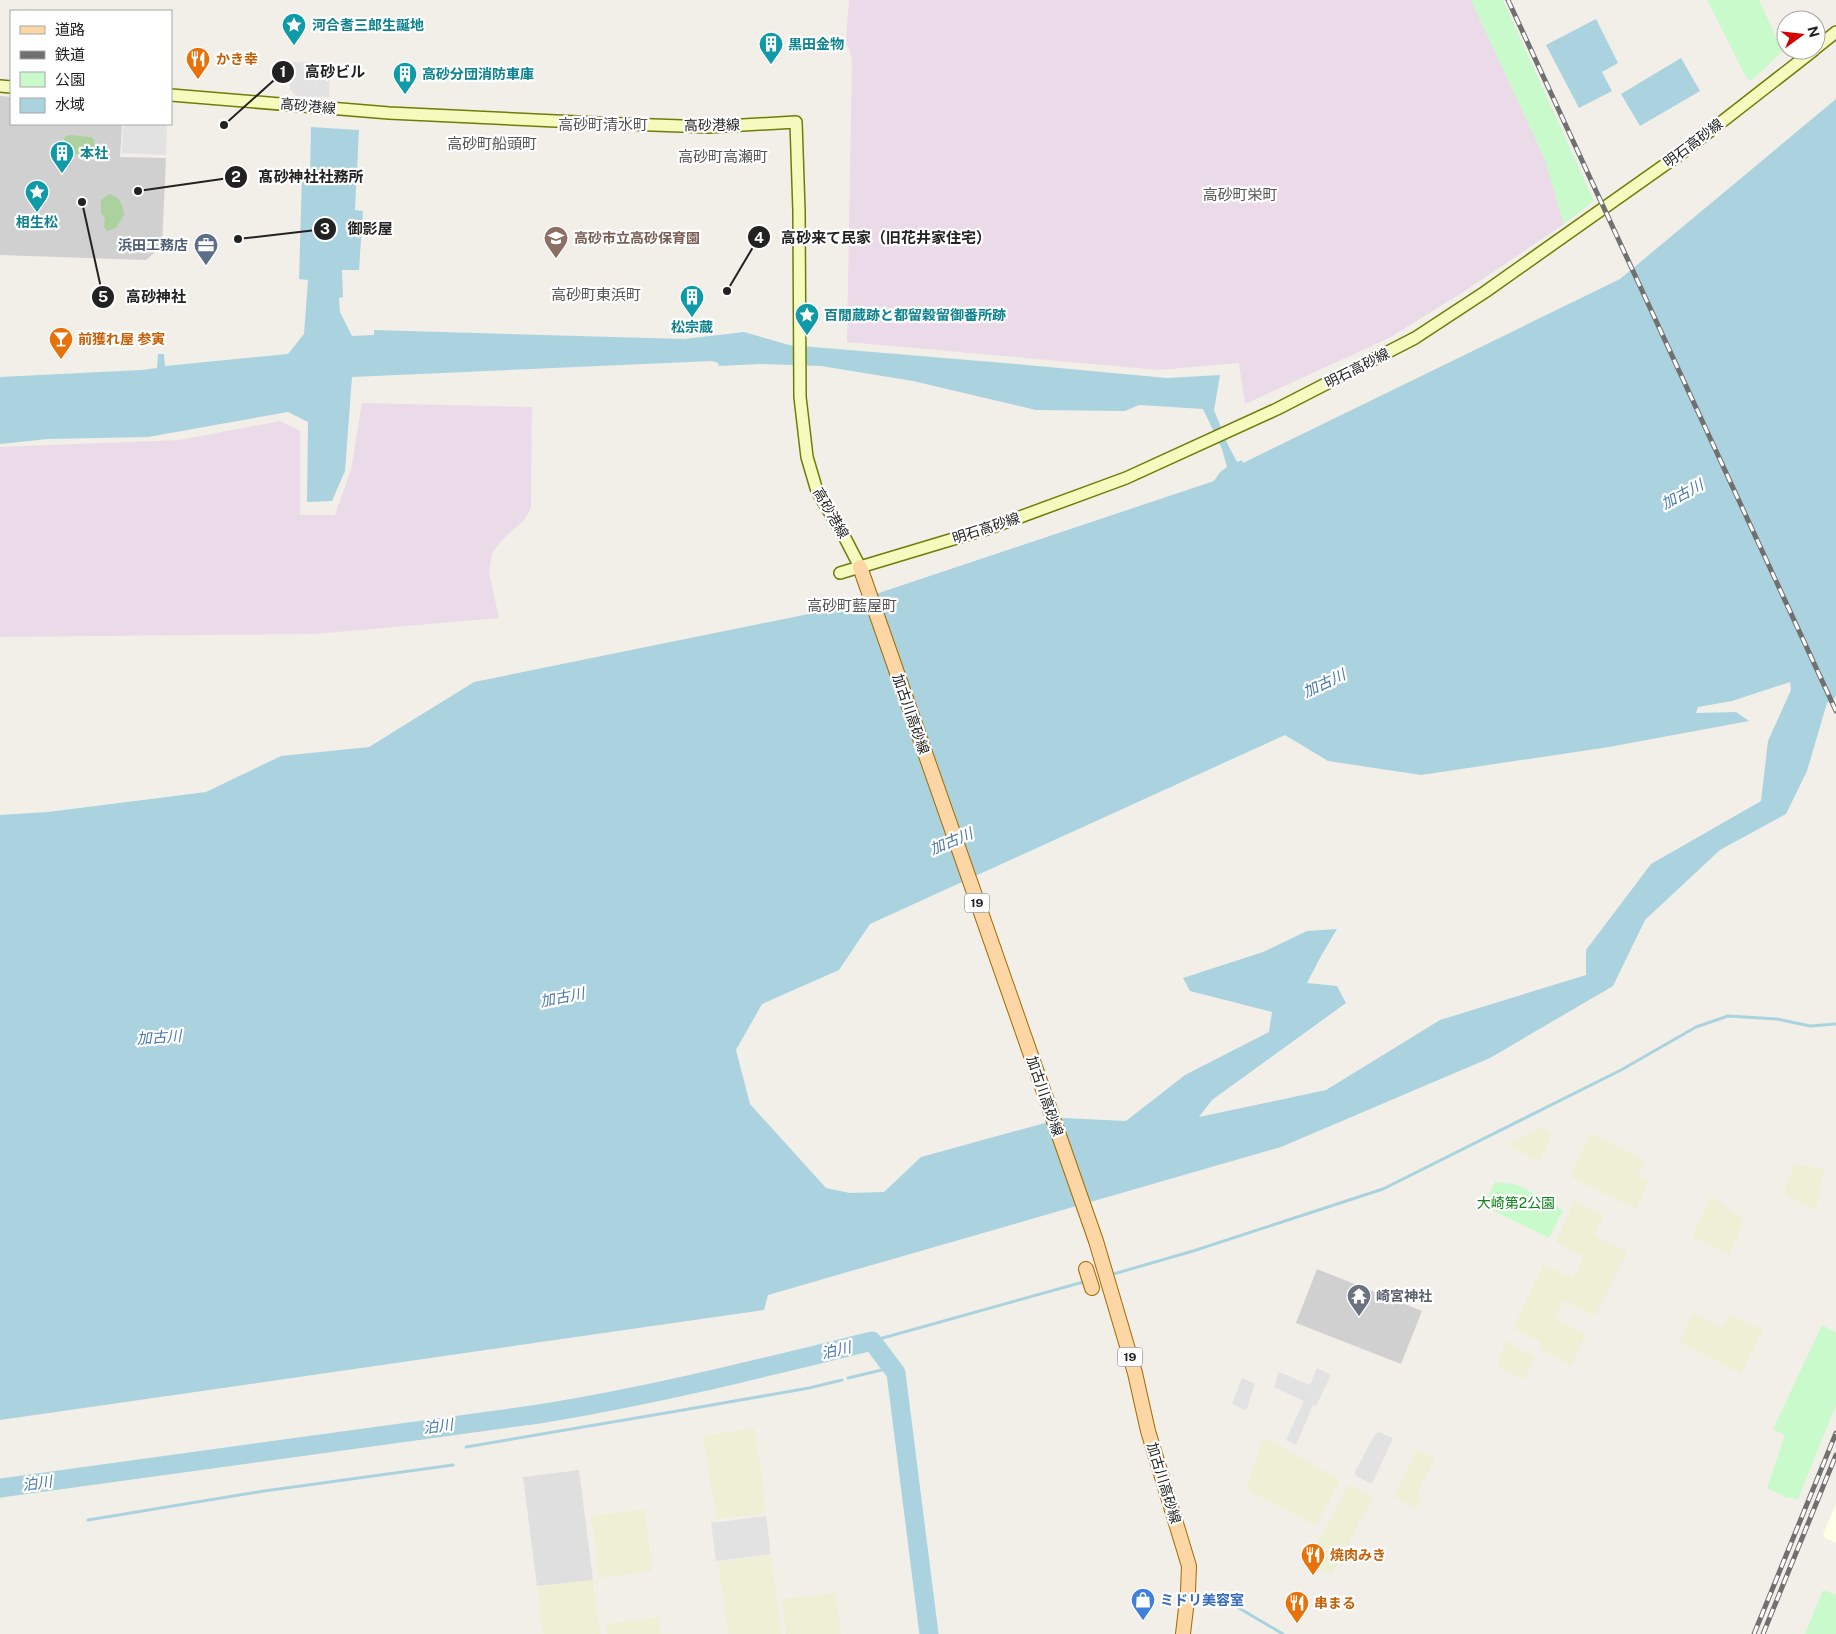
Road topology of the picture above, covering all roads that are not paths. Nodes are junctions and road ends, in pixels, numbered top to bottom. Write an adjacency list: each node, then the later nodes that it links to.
1 (1836, 32): 2 (main road, 明石高砂線)
2 (1826, 40)
3 (1801, 60): 5 (main road, 明石高砂線)
4 (172, 95): 5 (main road, 高砂港線)
5 (862, 572): 6 (main road, 明石高砂線); 9 (main road, 加古川高砂線 / 19)
6 (840, 573)
7 (1086, 1269): 8 (main road)
8 (1092, 1288)
9 (1183, 1634)

